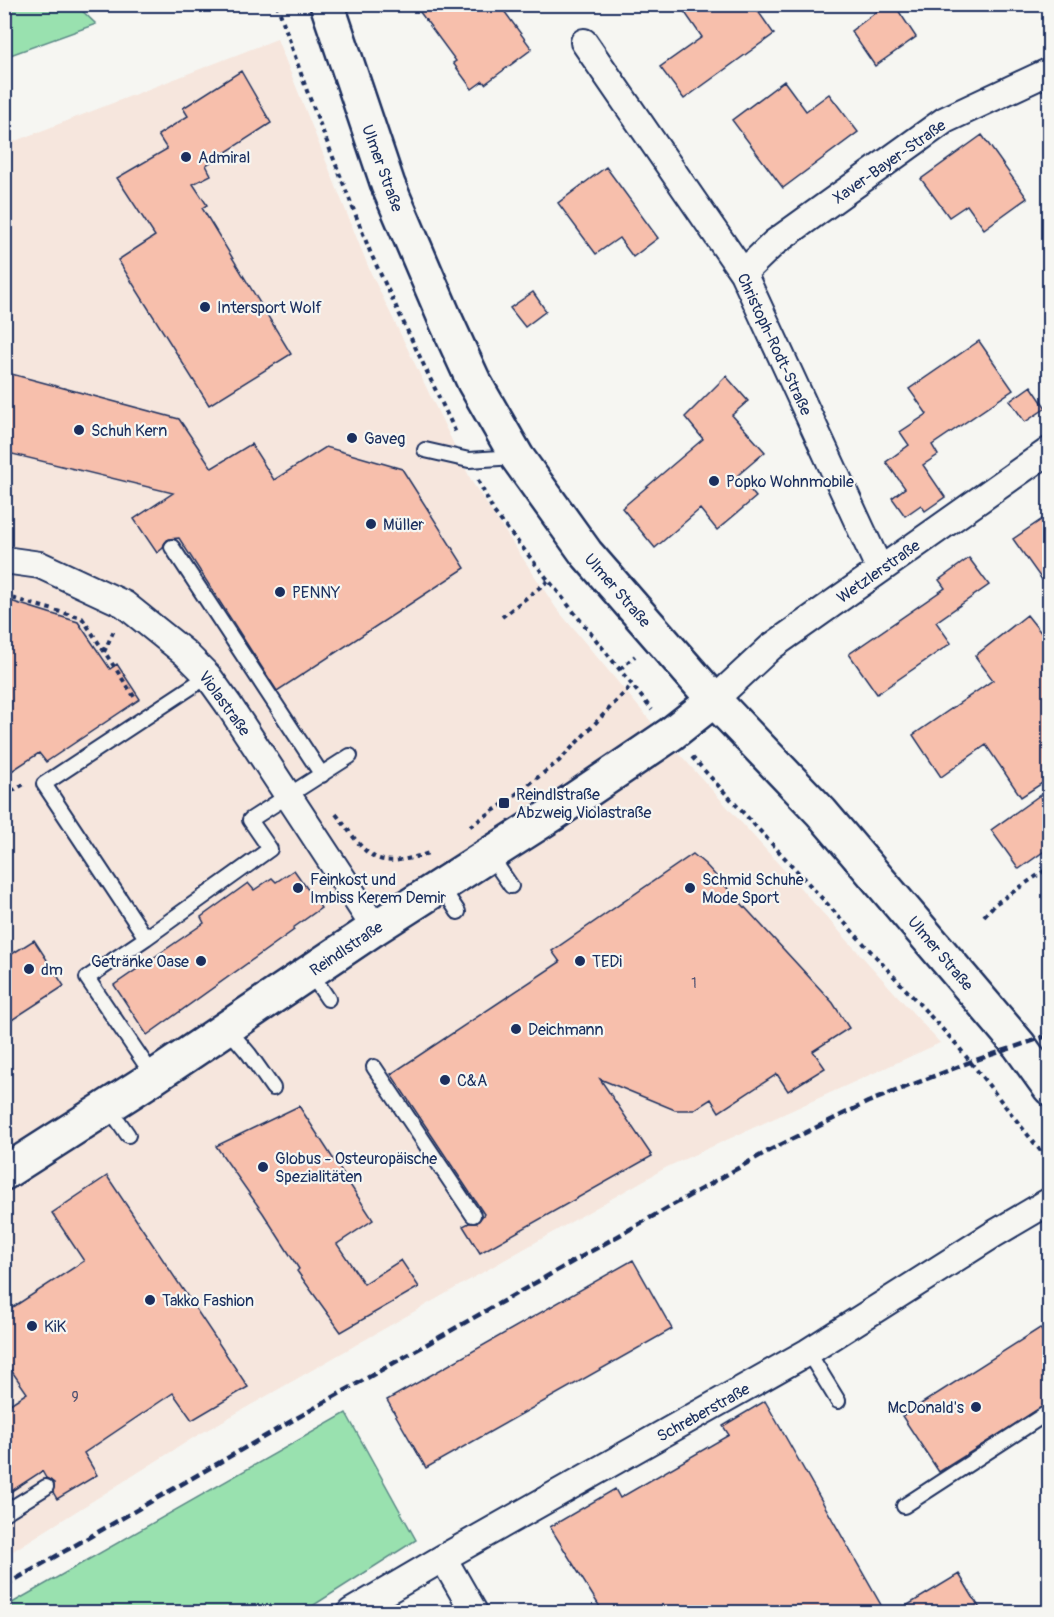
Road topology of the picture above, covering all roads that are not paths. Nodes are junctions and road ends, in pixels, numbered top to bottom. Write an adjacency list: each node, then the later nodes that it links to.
1 (327, 4): 7 (main road, Ulmer Straße)
2 (584, 42): 4 (street, Christoph-Rodt-Straße)
3 (1050, 71): 4 (street, Xaver-Bayer-Straße)
4 (742, 273): 10 (street, Christoph-Rodt-Straße)
5 (425, 450): 7 (lane)
6 (1050, 450): 10 (street, Wetzlerstraße)
7 (517, 457): 12 (main road, Ulmer Straße)
8 (172, 547): 14 (lane)
9 (4, 560): 11 (street, Violastraße)
10 (880, 570): 12 (street, Wetzlerstraße)
11 (208, 676): 15 (street, Violastraße); 19 (lane)
12 (714, 700): 16 (main road, Reindlstraße); 26 (main road, Ulmer Straße)
13 (350, 756): 14 (lane)
14 (317, 778): 15 (lane)
15 (290, 796): 18 (street, Violastraße); 19 (lane)
16 (489, 854): 17 (lane); 18 (main road, Reindlstraße)
17 (511, 886)
18 (375, 928): 20 (main road, Reindlstraße)
19 (146, 938): 24 (lane)
20 (310, 972): 21 (lane); 22 (main road, Reindlstraße)
21 (328, 999)
22 (226, 1028): 24 (main road, Reindlstraße); 25 (lane)
23 (374, 1067): 31 (lane)
24 (154, 1077): 27 (main road, Reindlstraße)
25 (273, 1088)
26 (1050, 1088)
27 (108, 1106): 28 (lane); 29 (main road, Reindlstraße)
28 (128, 1135)
29 (4, 1173)
30 (1050, 1201): 32 (street, Schreberstraße)
31 (473, 1215)
32 (808, 1352): 33 (lane); 38 (street, Schreberstraße)
33 (838, 1401)
34 (1050, 1411): 36 (lane)
35 (46, 1487): 37 (lane)
36 (904, 1506)
37 (4, 1513)
38 (443, 1558): 39 (street, Schreberstraße); 40 (street)
39 (351, 1612)
40 (474, 1612)

